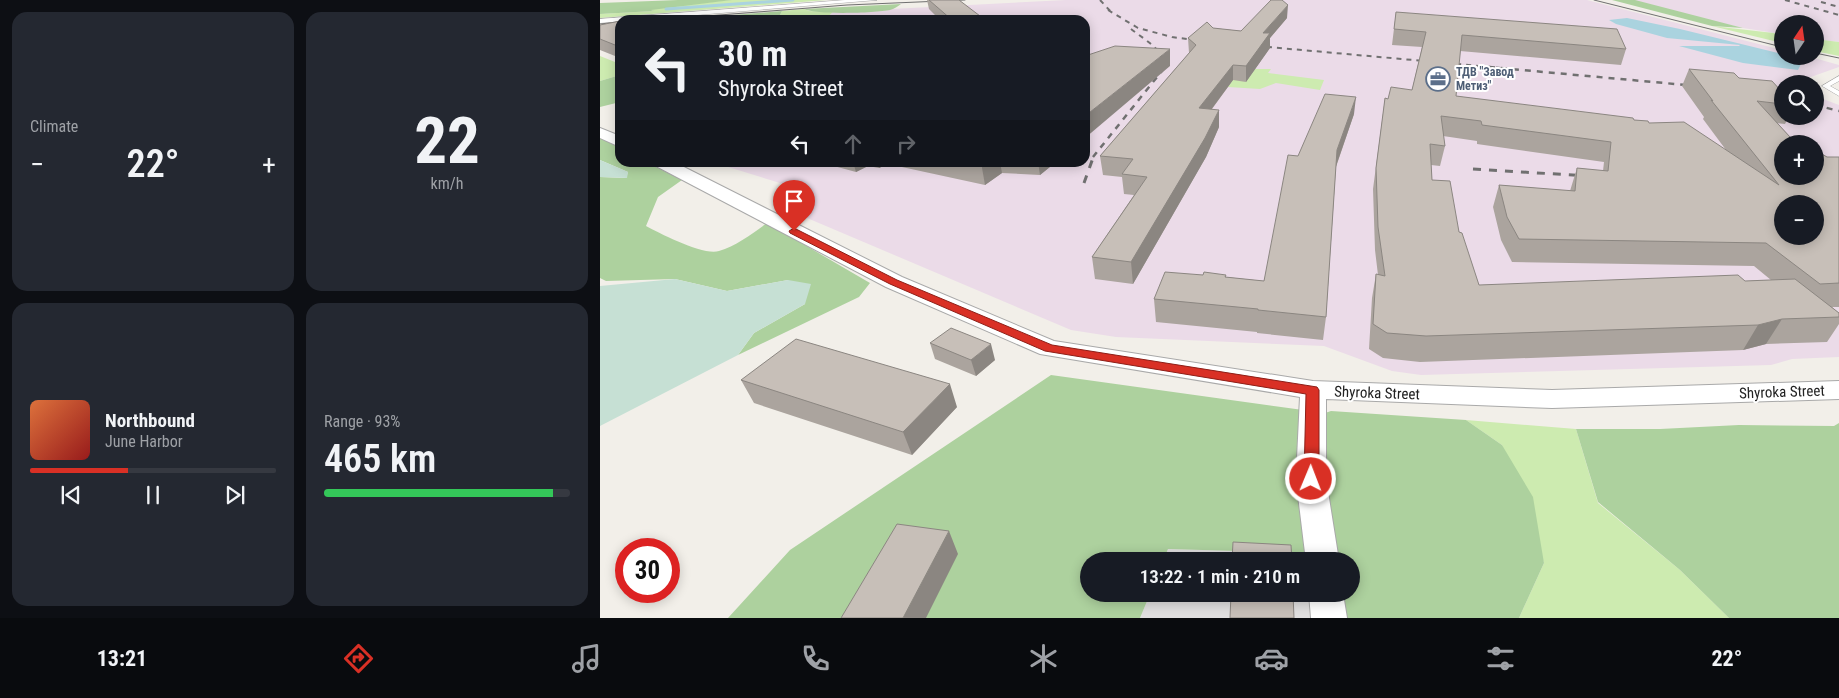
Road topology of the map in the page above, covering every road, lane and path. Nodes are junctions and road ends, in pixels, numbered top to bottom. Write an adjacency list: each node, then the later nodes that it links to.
1 (875, 0): 2 (lane)
2 (668, 15)
3 (615, 20): 4 (lane)
4 (600, 21)
5 (1839, 78): 6 (lane)
6 (1839, 94)
7 (600, 132): 8 (street)
8 (615, 140)
9 (670, 167): 10 (street, Shyroka Street)
10 (1313, 390): 11 (street, Shyroka Street); 12 (street)
11 (1839, 390)
12 (1321, 552)
13 (1327, 602): 14 (street)
14 (1329, 618)

